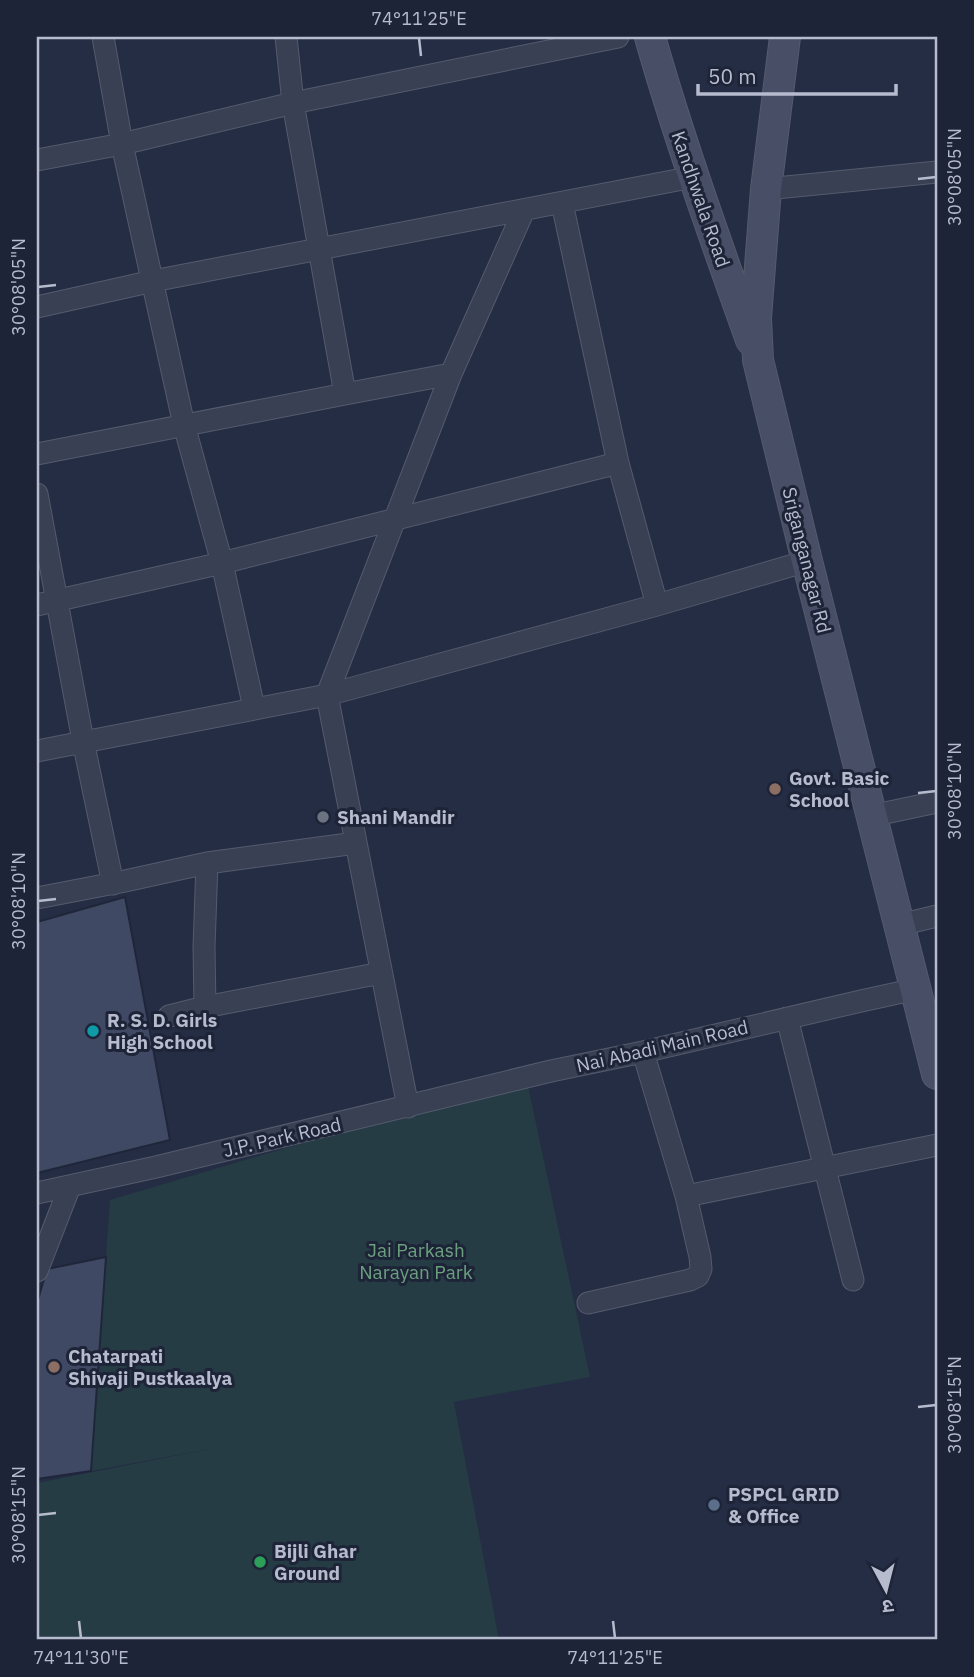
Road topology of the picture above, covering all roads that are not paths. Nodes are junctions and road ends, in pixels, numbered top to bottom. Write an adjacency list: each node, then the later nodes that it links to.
1 (103, 37): 7 (street)
2 (286, 37): 6 (street)
3 (618, 37): 6 (street)
4 (650, 37): 9 (main road, Kandhwala Road)
5 (785, 37): 11 (main road, Sriganganagar Rd)
6 (293, 103): 7 (street); 14 (street)
7 (122, 144): 8 (street); 15 (street)
8 (37, 160)
9 (693, 177): 12 (street); 17 (main road, Kandhwala Road)
10 (936, 177): 11 (street)
11 (766, 189): 17 (main road, Sriganganagar Rd)
12 (562, 203): 13 (street); 22 (street)
13 (524, 210): 14 (street); 18 (street)
14 (320, 248): 15 (street); 19 (street)
15 (153, 281): 16 (street); 20 (street)
16 (37, 307)
17 (758, 360): 25 (main road, Sriganganagar Rd)
18 (451, 374): 19 (street); 24 (street)
19 (345, 394): 20 (street)
20 (184, 425): 21 (street); 26 (street)
21 (37, 454)
22 (618, 463): 24 (street); 28 (street)
23 (37, 494): 27 (street)
24 (396, 520): 26 (street); 29 (street)
25 (807, 561): 28 (street); 34 (main road, Sriganganagar Rd)
26 (222, 563): 27 (street); 30 (street)
27 (47, 603): 31 (street)
28 (657, 606): 29 (street)
29 (327, 695): 30 (street); 35 (street)
30 (254, 708): 31 (street)
31 (83, 741): 32 (street); 37 (street)
32 (37, 751)
33 (937, 802): 34 (street)
34 (871, 816): 40 (main road, Sriganganagar Rd)
35 (356, 843): 36 (street); 41 (street)
36 (207, 863): 37 (street); 43 (street)
37 (113, 884): 38 (street)
38 (37, 898)
39 (937, 916): 40 (street)
40 (899, 925): 42 (main road, Sriganganagar Rd)
41 (381, 972): 43 (street); 48 (street)
42 (916, 989): 45 (street, Nai Abadi Main Road); 47 (main road, Sriganganagar Rd)
43 (205, 1007): 44 (street)
44 (169, 1016)
45 (787, 1018): 46 (street, Nai Abadi Main Road); 50 (street)
46 (643, 1052): 48 (street, Nai Abadi Main Road); 53 (street)
47 (937, 1074)
48 (408, 1107): 51 (street, J.P. Park Road)
49 (937, 1145): 50 (street)
50 (824, 1168): 53 (street); 55 (street)
51 (70, 1186): 52 (street, J.P. Park Road); 54 (street)
52 (37, 1193)
53 (686, 1196): 56 (street)
54 (37, 1271)
55 (853, 1280)
56 (588, 1303)

